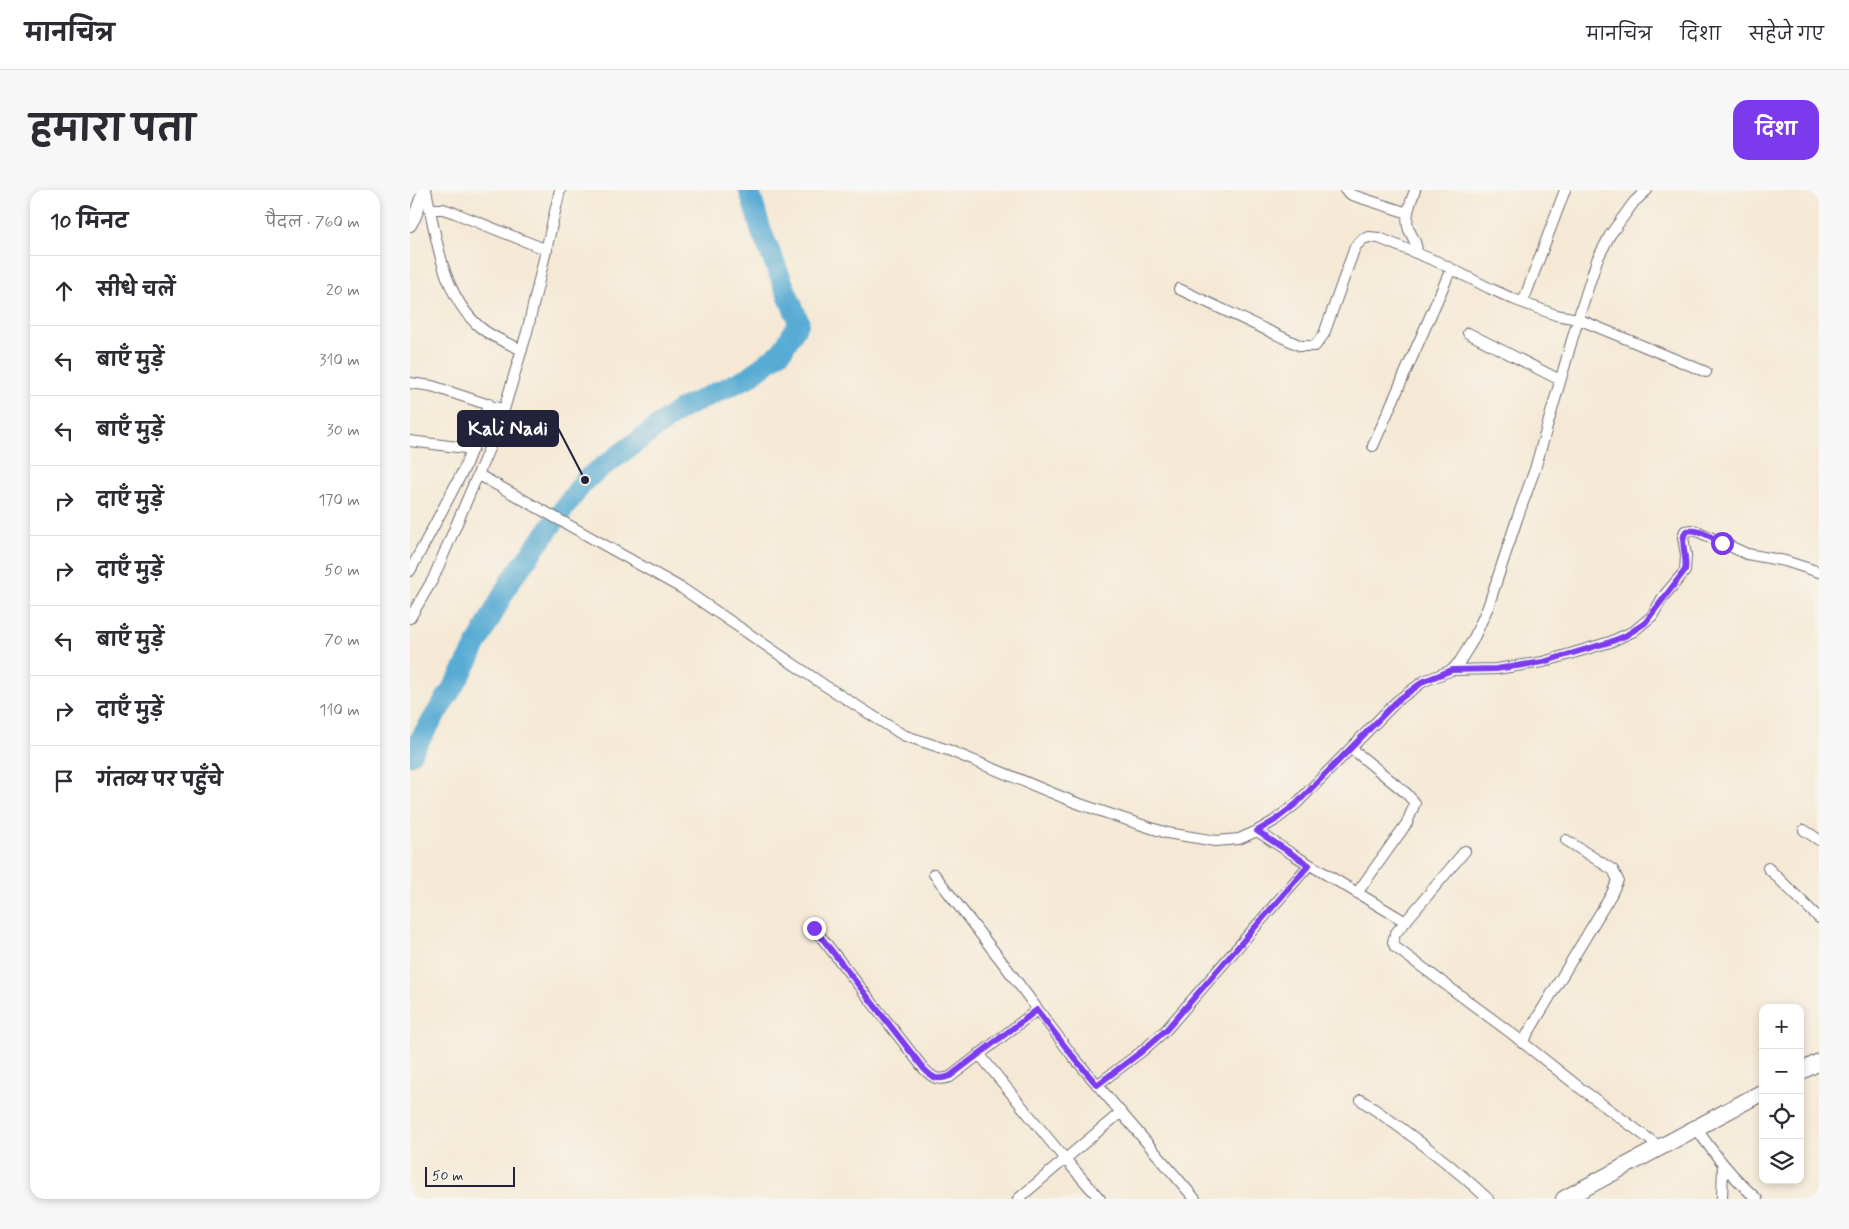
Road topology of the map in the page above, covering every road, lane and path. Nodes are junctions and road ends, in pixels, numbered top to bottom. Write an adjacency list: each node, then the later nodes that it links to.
1 (425, 190): 7 (street); 9 (street)
2 (560, 190): 10 (street)
3 (1345, 190): 8 (street)
4 (1416, 190): 8 (street)
5 (1565, 190): 14 (street)
6 (1647, 190): 15 (street)
7 (430, 209): 10 (street); 17 (street)
8 (1408, 213): 11 (street)
9 (410, 225)
10 (547, 250): 17 (street)
11 (1417, 253): 12 (street); 13 (street)
12 (1451, 269): 14 (street); 24 (street)
13 (1179, 289)
14 (1523, 302): 15 (street)
15 (1578, 319): 18 (street); 19 (street)
16 (1468, 333): 19 (street)
17 (522, 350): 22 (street)
18 (1706, 372)
19 (1560, 380): 30 (street)
20 (410, 383): 21 (street)
21 (488, 404): 22 (street); 25 (street)
22 (504, 410): 26 (street)
23 (410, 441): 25 (street)
24 (1373, 446)
25 (473, 449): 27 (street)
26 (479, 475): 29 (street); 33 (street)
27 (410, 571)
28 (1819, 572): 30 (street)
29 (410, 618)
30 (1452, 670): 31 (street)
31 (1351, 748): 33 (street); 40 (street)
32 (1804, 830): 35 (street)
33 (1257, 831): 37 (street)
34 (1566, 840): 45 (street)
35 (1819, 840)
36 (1465, 851): 42 (street)
37 (1309, 865): 40 (street); 49 (street)
38 (1768, 868): 41 (street)
39 (934, 874): 44 (street)
40 (1357, 893): 42 (street)
41 (1819, 918)
42 (1406, 922): 45 (street)
43 (814, 928): 46 (street)
44 (1037, 1010): 46 (street); 49 (street)
45 (1522, 1043): 54 (street)
46 (979, 1054): 55 (street)
47 (1819, 1062): 48 (main road)
48 (1804, 1070)
49 (1097, 1085): 52 (street)
50 (1759, 1094): 53 (main road)
51 (1361, 1100): 60 (street)
52 (1121, 1112): 55 (street); 59 (street)
53 (1696, 1128): 54 (main road); 56 (street)
54 (1660, 1147): 61 (main road)
55 (1065, 1159): 57 (street); 58 (street)
56 (1723, 1164): 62 (street); 63 (street)
57 (1018, 1199)
58 (1100, 1199)
59 (1195, 1199)
60 (1488, 1199)
61 (1564, 1199)
62 (1722, 1199)
63 (1758, 1199)

